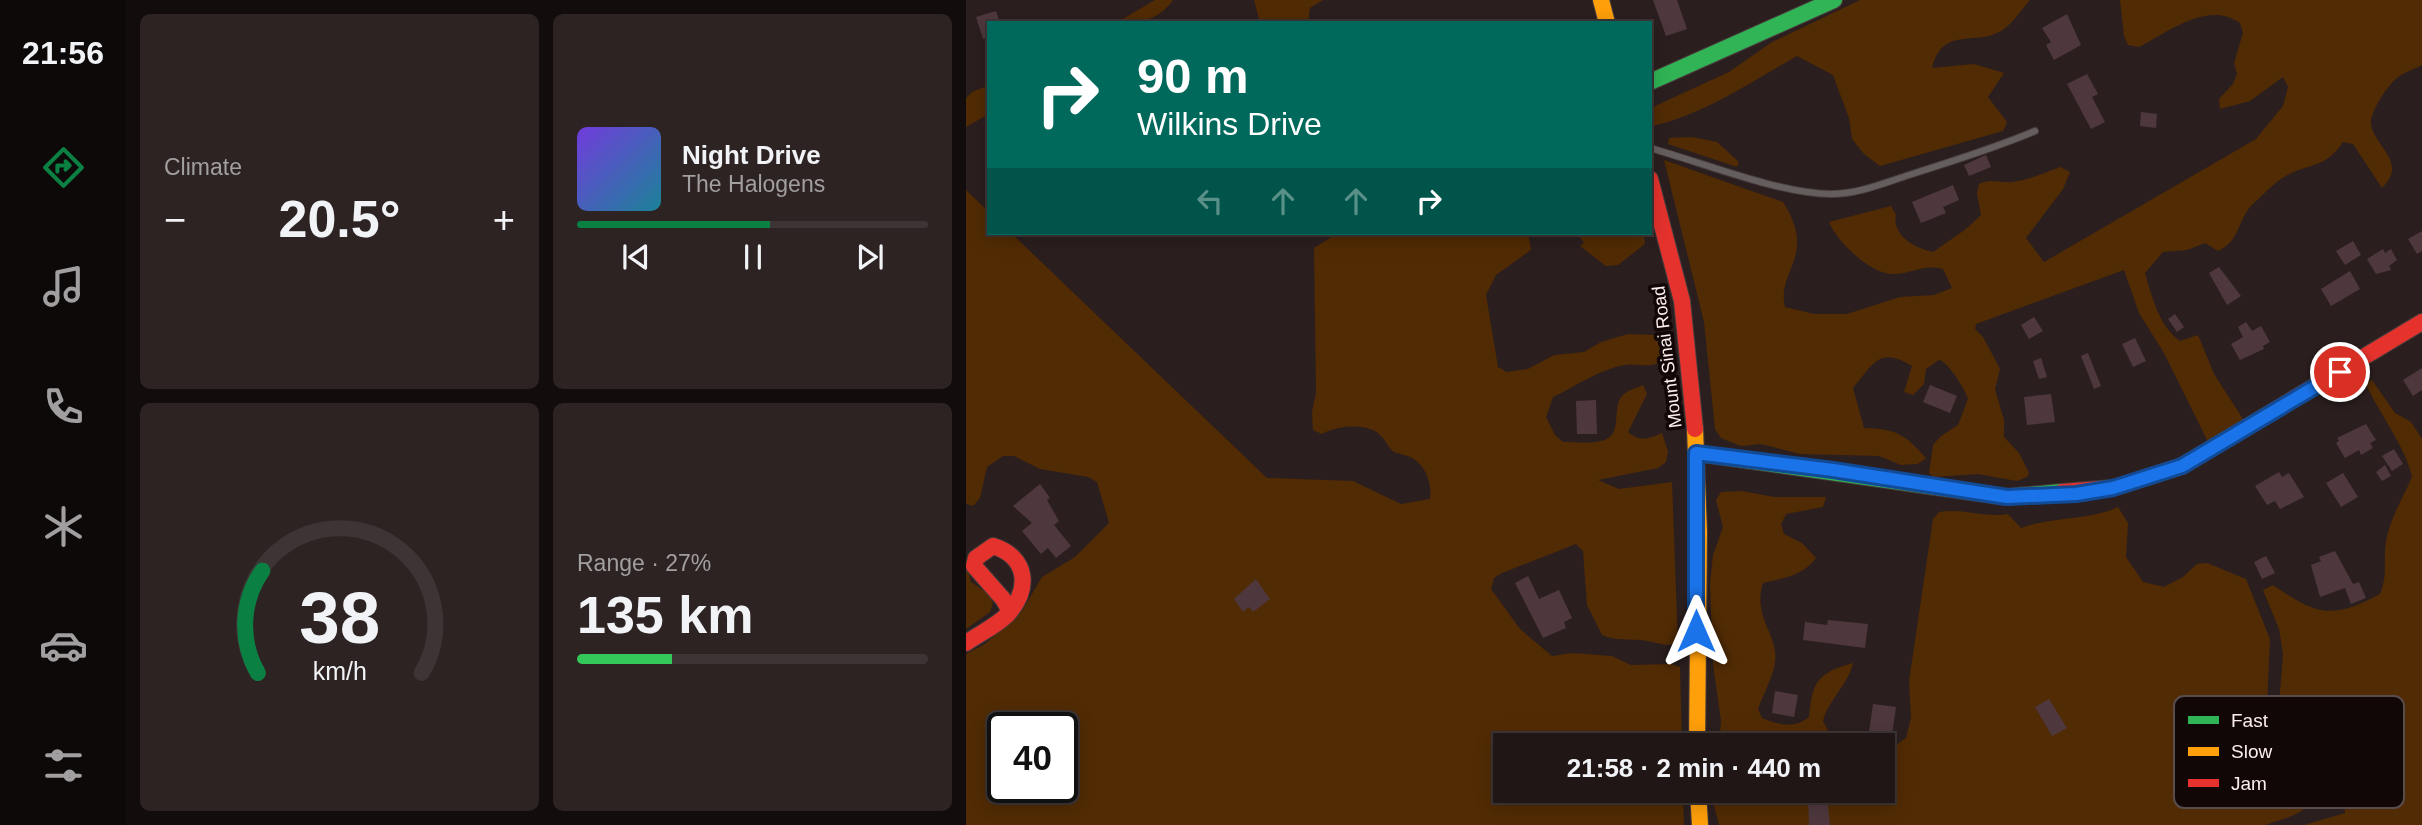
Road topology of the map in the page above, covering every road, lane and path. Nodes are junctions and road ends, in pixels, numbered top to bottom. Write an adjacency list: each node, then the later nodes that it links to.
1 (1601, 0): 3 (street)
2 (1834, 0): 4 (street)
3 (1606, 21)
4 (1652, 81)
5 (2035, 131): 6 (lane)
6 (1652, 149)
7 (1652, 186): 9 (street, Mount Sinai Road)
8 (2422, 323): 9 (street)
9 (1696, 453): 12 (street, Mount Sinai Road)
10 (1010, 611): 11 (street)
11 (966, 643)
12 (1698, 733)
13 (1699, 803): 14 (street)
14 (1700, 825)

